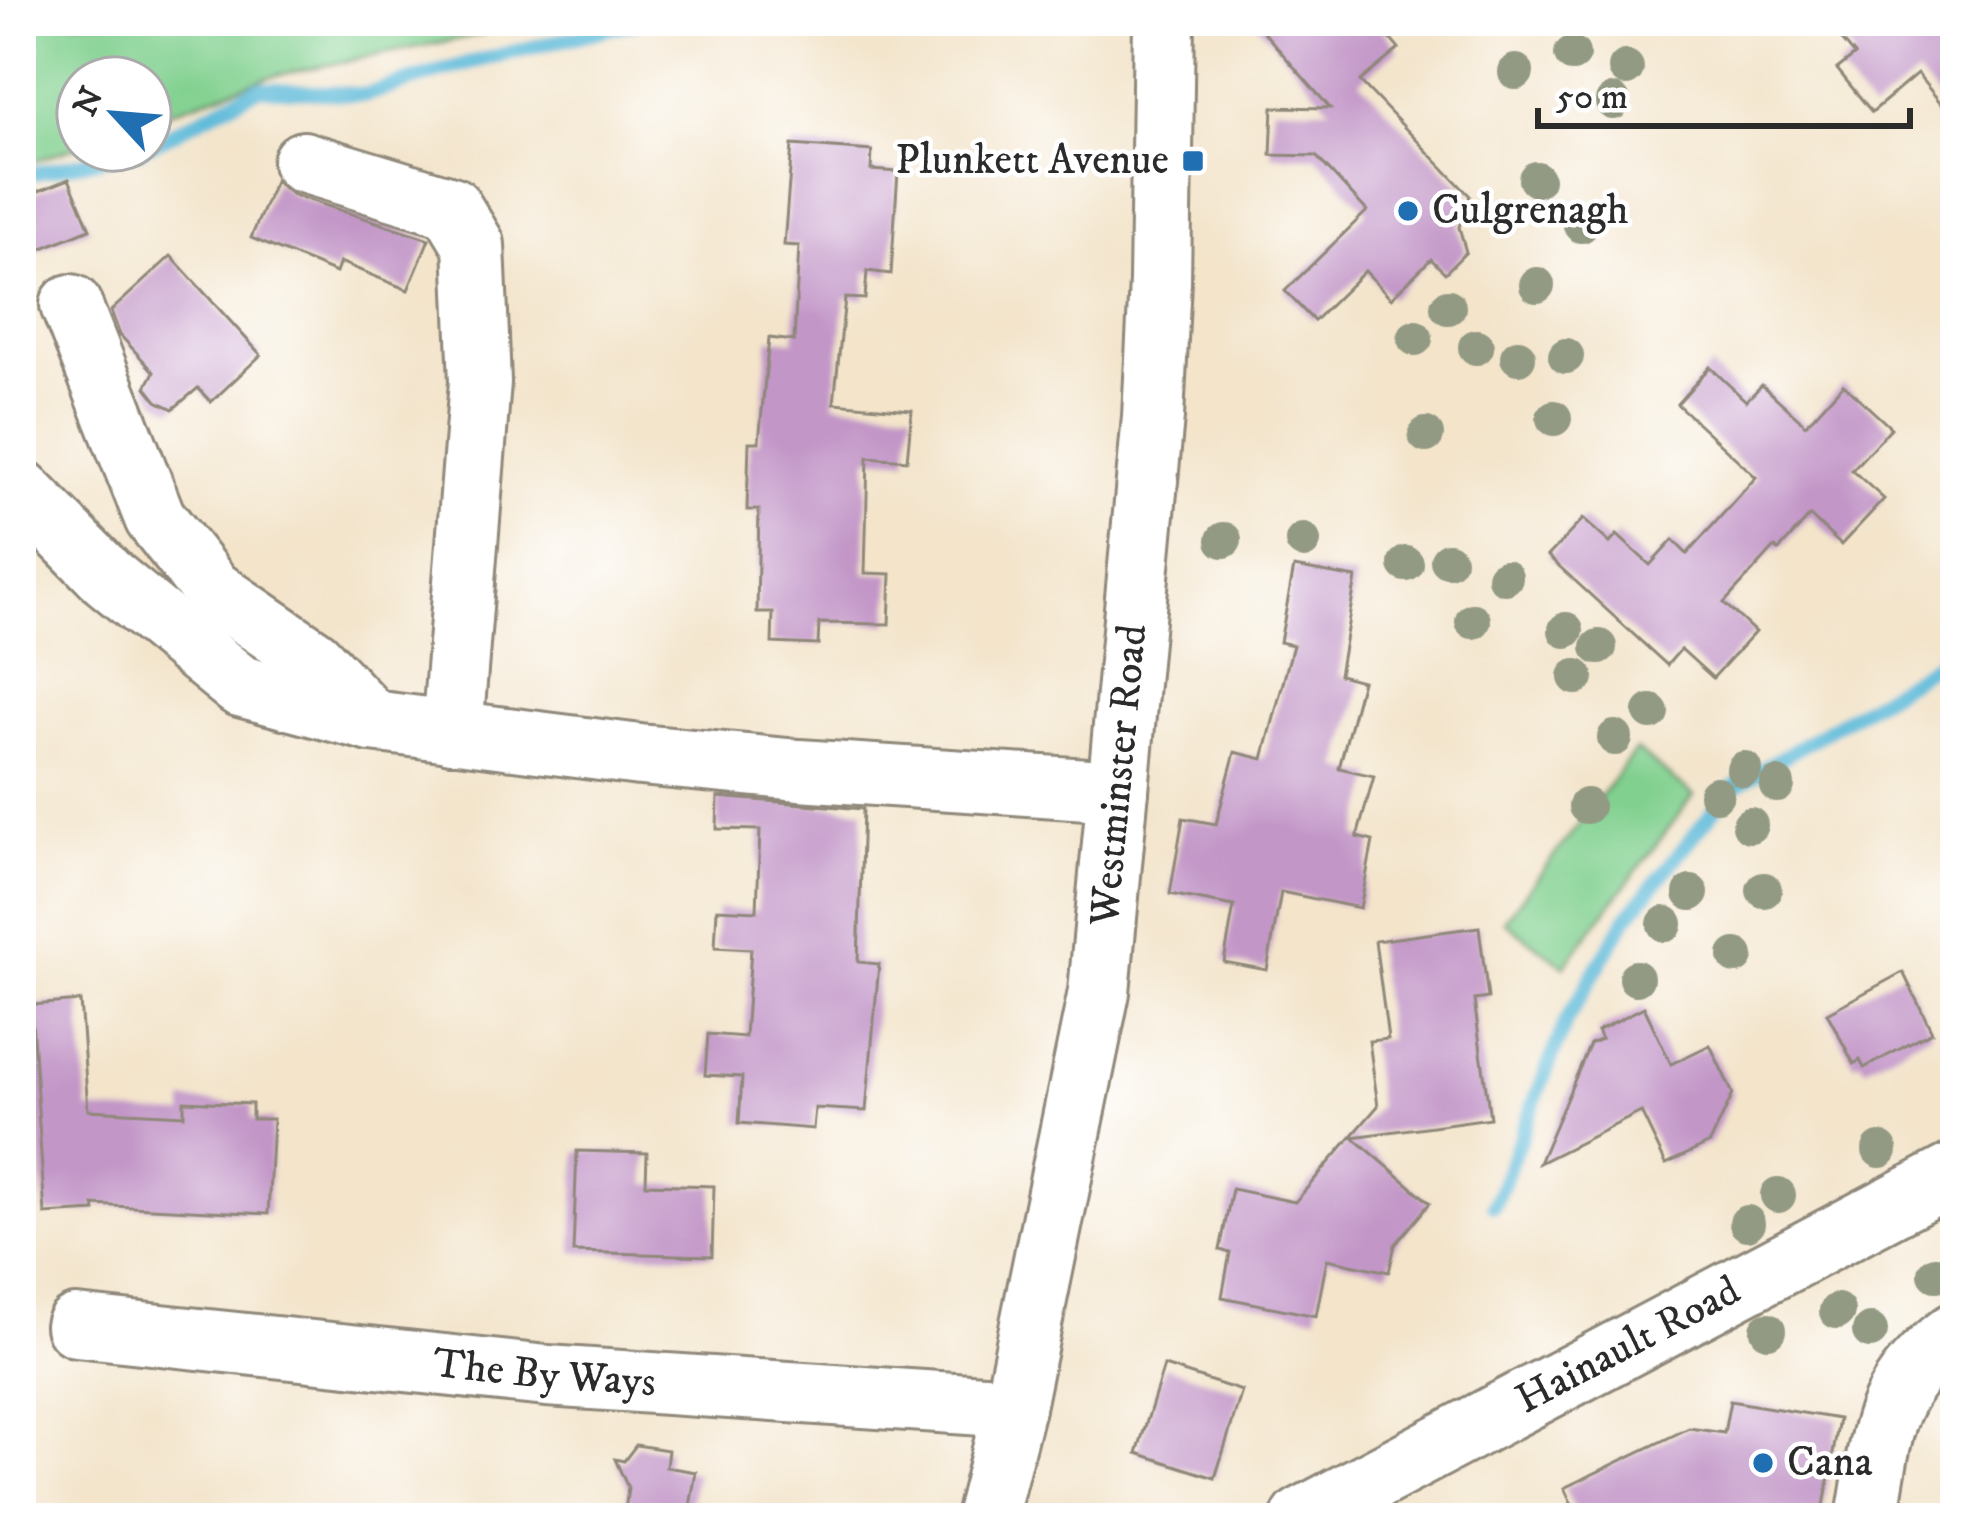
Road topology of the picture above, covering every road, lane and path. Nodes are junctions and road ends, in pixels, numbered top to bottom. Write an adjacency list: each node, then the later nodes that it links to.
1 (1164, 21): 7 (street, Westminster Road)
2 (303, 162): 6 (street)
3 (71, 305): 5 (street)
4 (21, 490): 5 (street)
5 (372, 722): 6 (street)
6 (452, 731): 7 (street)
7 (1118, 791): 11 (street, Westminster Road)
8 (1955, 1173): 13 (street, Hainault Road)
9 (76, 1326): 11 (street, The By Ways)
10 (1955, 1333): 14 (street)
11 (1014, 1407): 12 (street, Westminster Road)
12 (986, 1518)
13 (1302, 1518)
14 (1867, 1518)

